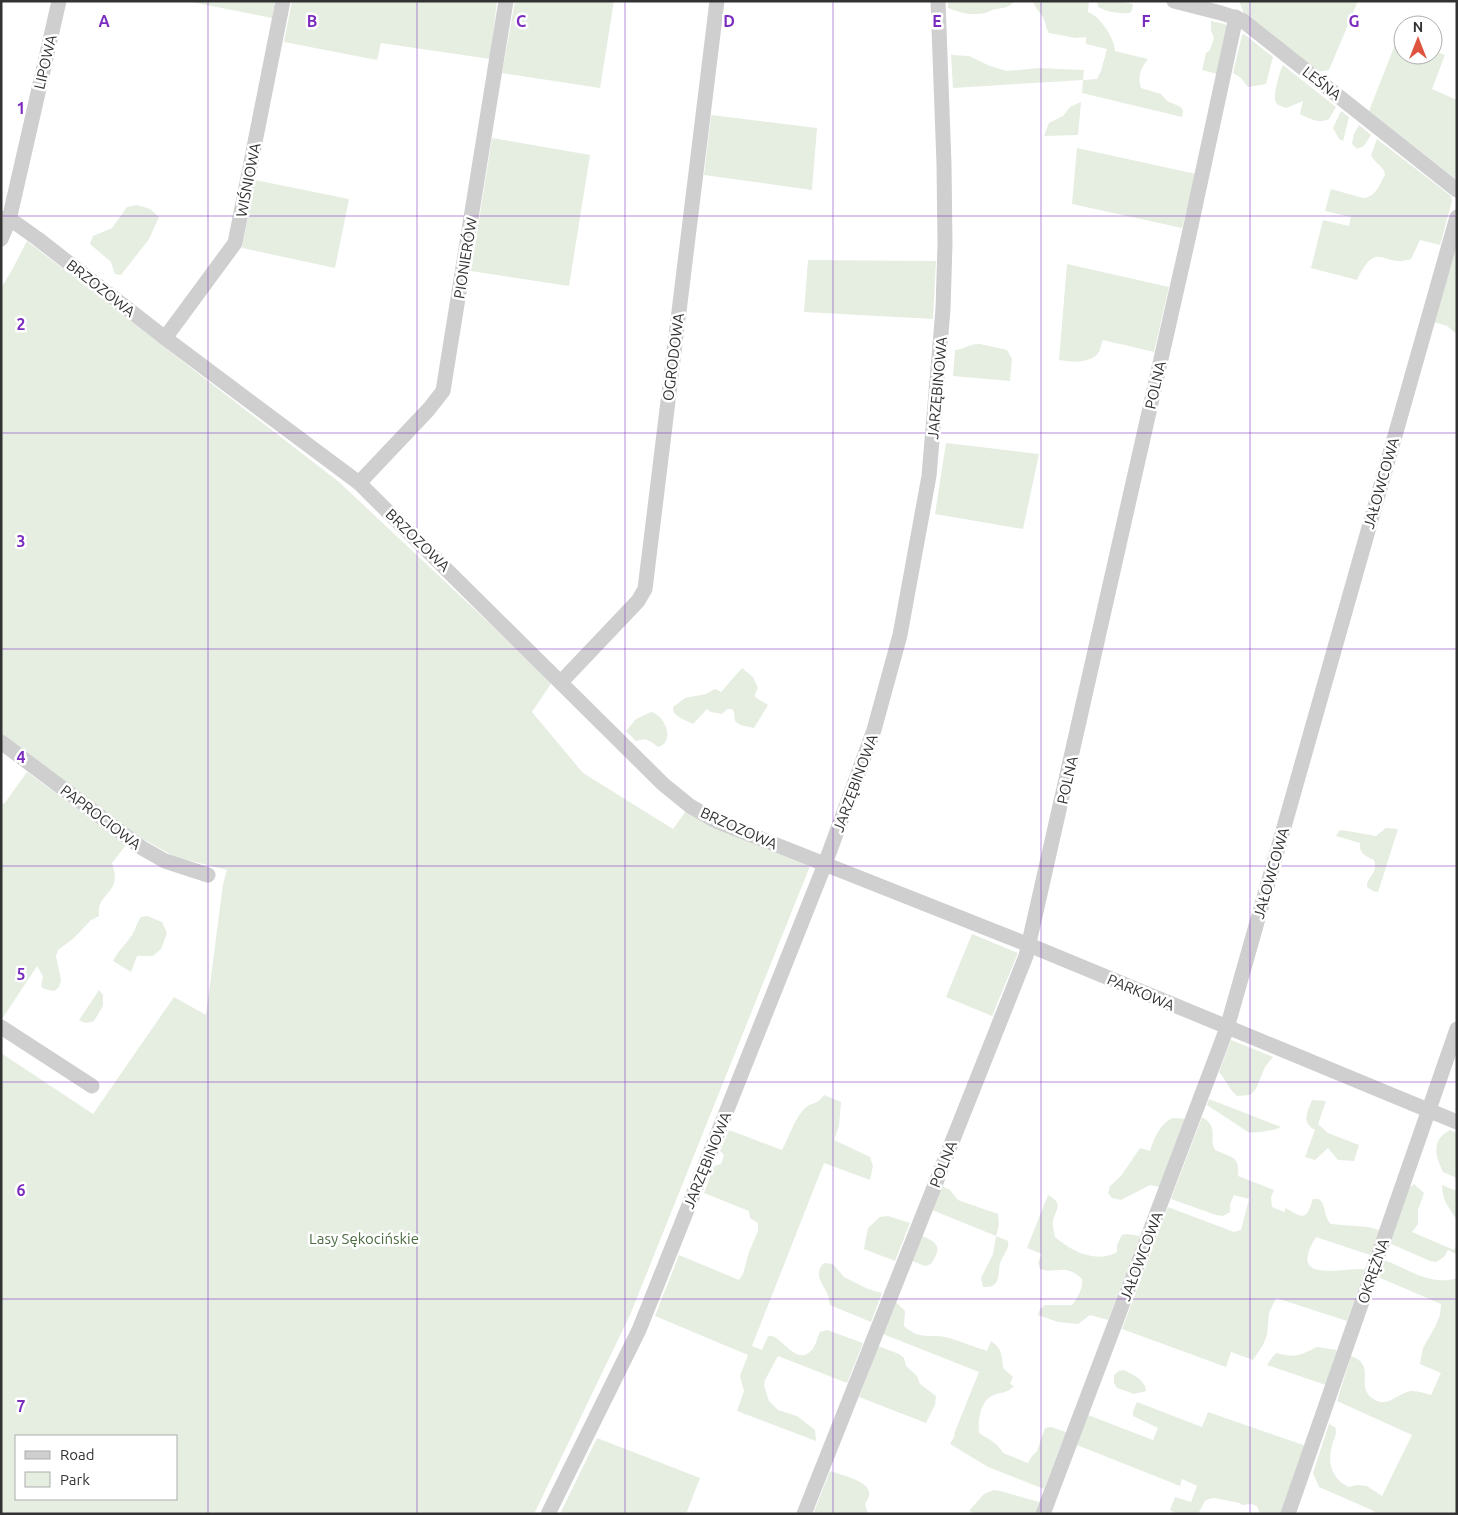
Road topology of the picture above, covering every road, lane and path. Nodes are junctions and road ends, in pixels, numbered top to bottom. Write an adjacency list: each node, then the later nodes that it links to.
1 (59, 1): 10 (street, LIPOWA)
2 (283, 1): 12 (street, WIŚNIOWA)
3 (506, 1): 13 (street, PIONIERÓW)
4 (717, 1): 14 (street, OGRODOWA)
5 (938, 1): 16 (street, JARZĘBINOWA)
6 (1174, 1): 7 (street, LEŚNA)
7 (1236, 18): 8 (street, LEŚNA); 18 (street, POLNA)
8 (1457, 190)
9 (1457, 217): 20 (street, JAŁOWCOWA)
10 (5, 219): 11 (street, LIPOWA); 12 (street, BRZOZOWA)
11 (1, 239)
12 (165, 338): 13 (street, BRZOZOWA)
13 (359, 483): 14 (street, BRZOZOWA)
14 (561, 682): 16 (street, BRZOZOWA)
15 (1, 742): 17 (street, PAPROCIOWA)
16 (825, 864): 18 (street, PARKOWA); 25 (street, JARZĘBINOWA)
17 (208, 875)
18 (1029, 945): 20 (street, PARKOWA); 26 (street, POLNA)
19 (1, 1027): 22 (street)
20 (1228, 1028): 23 (street, PARKOWA); 27 (street, JAŁOWCOWA)
21 (1457, 1029): 23 (street, OKRĘŻNA)
22 (92, 1086)
23 (1428, 1111): 24 (street, PARKOWA); 28 (street, OKRĘŻNA)
24 (1457, 1122)
25 (548, 1514)
26 (804, 1514)
27 (1042, 1514)
28 (1288, 1514)

